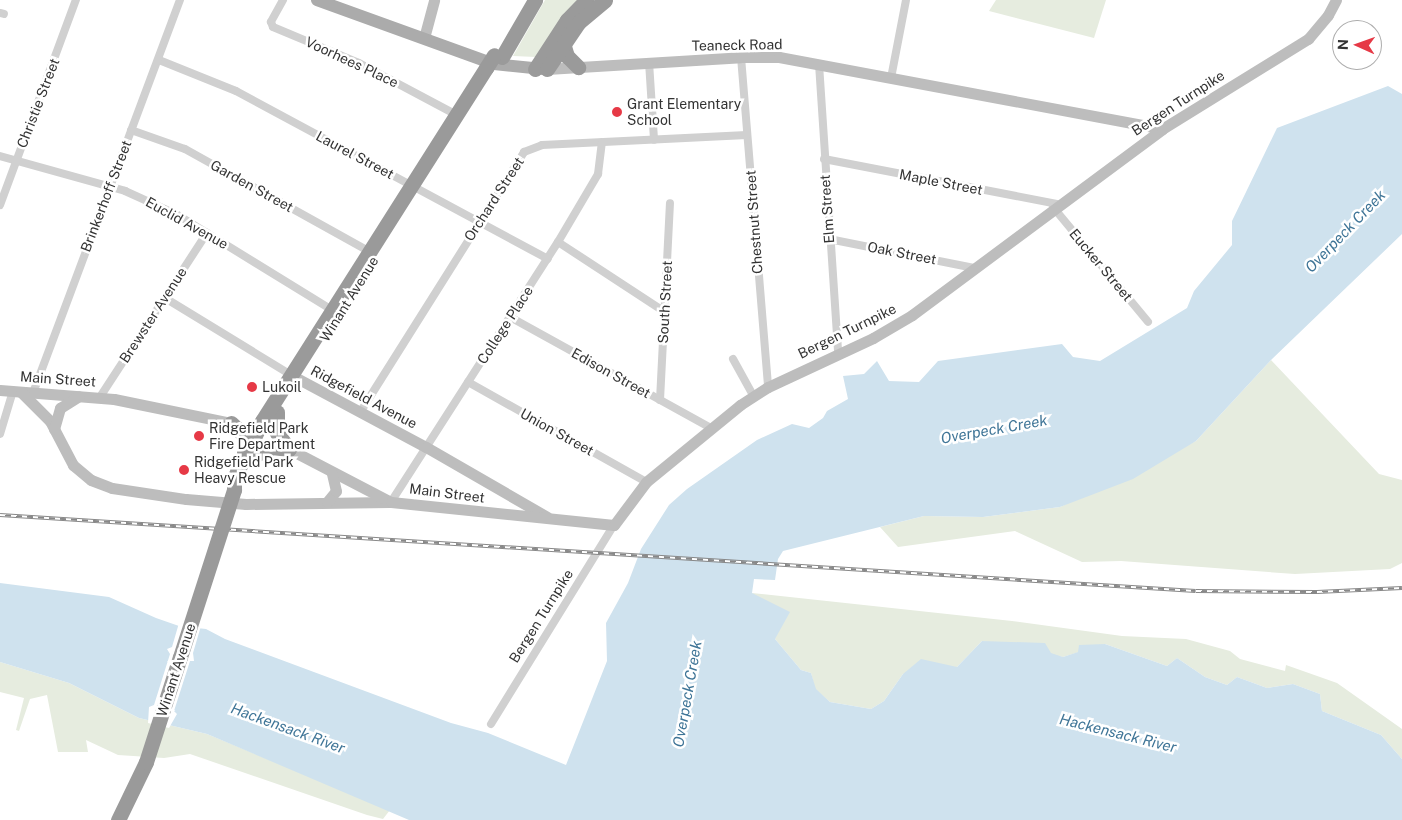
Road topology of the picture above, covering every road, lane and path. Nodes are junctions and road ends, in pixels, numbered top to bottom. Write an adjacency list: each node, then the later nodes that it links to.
1 (76, 0): 30 (street, Christie Street)
2 (180, 0): 15 (street, Brinkerhoff Street)
3 (283, 0): 22 (street, Voorhees Place)
4 (317, 0): 12 (main road, Teaneck Road)
5 (434, 0): 12 (street)
6 (525, 0): 16 (highway)
7 (535, 0): 16 (highway)
8 (586, 0): 20 (highway)
9 (605, 0): 13 (highway)
10 (906, 0): 21 (street)
11 (1336, 0): 23 (street, Bergen Turnpike)
12 (424, 38): 20 (main road, Teaneck Road)
13 (564, 44): 19 (highway); 20 (highway)
14 (741, 57): 17 (street, Teaneck Road); 18 (street, Teaneck Road); 25 (street, Chestnut Street)
15 (160, 60): 24 (street, Brinkerhoff Street); 32 (street, Laurel Street)
16 (494, 62): 22 (highway, Winant Avenue)
17 (649, 62): 19 (street, Teaneck Road); 26 (street)
18 (819, 64): 21 (street, Teaneck Road); 29 (street, Elm Street)
19 (578, 67): 20 (street, Teaneck Road)
20 (541, 69)
21 (891, 78): 23 (street, Teaneck Road)
22 (462, 113): 32 (highway, Winant Avenue)
23 (1162, 128): 35 (street, Bergen Turnpike)
24 (131, 130): 31 (street, Brinkerhoff Street); 40 (street, Garden Street)
25 (747, 135): 26 (street, Orchard Street); 52 (street, Chestnut Street)
26 (654, 140): 27 (street, Orchard Street)
27 (602, 142): 36 (street, Orchard Street); 39 (street, College Place)
28 (0, 156): 30 (street, Euclid Avenue)
29 (824, 160): 35 (street, Maple Street); 38 (street, Elm Street)
30 (16, 161): 31 (street, Euclid Avenue); 34 (street, Christie Street)
31 (109, 186): 37 (street, Euclid Avenue); 55 (street, Brinkerhoff Street)
32 (415, 188): 36 (street, Laurel Street); 40 (highway, Winant Avenue); 50 (highway, Winant Avenue)
33 (670, 203): 45 (street, South Street)
34 (0, 206)
35 (1055, 206): 42 (street, Bergen Turnpike); 47 (street, Eucker Street)
36 (478, 222): 41 (street, Laurel Street); 60 (street, Orchard Street)
37 (207, 233): 43 (street, Brewster Avenue); 44 (street, Euclid Avenue)
38 (829, 239): 42 (street, Oak Street); 48 (street, Elm Street)
39 (558, 242): 41 (street, College Place); 45 (street)
40 (370, 252): 44 (highway, Winant Avenue)
41 (548, 258): 46 (street, College Place)
42 (974, 268): 48 (street, Bergen Turnpike)
43 (165, 298): 50 (street, Ridgefield Avenue); 57 (street, Brewster Avenue)
44 (332, 310): 50 (highway, Winant Avenue)
45 (665, 312): 59 (street, South Street)
46 (510, 317): 51 (street, College Place); 59 (street, Edison Street)
47 (1148, 322)
48 (838, 353): 52 (street, Bergen Turnpike)
49 (734, 359): 58 (street)
50 (294, 377): 60 (street, Ridgefield Avenue); 61 (highway, Winant Avenue)
51 (468, 382): 66 (street, College Place); 70 (street, Union Street)
52 (768, 387): 58 (street, Bergen Turnpike)
53 (0, 390): 54 (street, Main Street)
54 (17, 392): 55 (street, Main Street); 64 (street); 65 (street)
55 (33, 393): 56 (street, Main Street)
56 (78, 396): 57 (street, Main Street); 64 (street)
57 (100, 397): 62 (street, Main Street)
58 (754, 397): 63 (street, Bergen Turnpike)
59 (660, 400): 63 (street, Edison Street)
60 (361, 411): 66 (street, Ridgefield Avenue)
61 (272, 413): 62 (highway); 67 (highway); 68 (highway, Winant Avenue)
62 (232, 422): 68 (highway)
63 (711, 428): 70 (street, Bergen Turnpike)
64 (54, 429): 72 (street)
65 (0, 434)
66 (426, 447): 71 (street, Ridgefield Avenue); 73 (street, College Place)
67 (289, 449): 68 (highway); 69 (street, Main Street)
68 (248, 455): 78 (highway, Winant Avenue, bridge)
69 (332, 473): 72 (street); 73 (street, Main Street)
70 (646, 482): 76 (street, Bergen Turnpike)
71 (512, 497): 74 (street); 75 (street, Ridgefield Avenue)
72 (327, 502): 73 (street)
73 (391, 502): 74 (street, Main Street)
74 (513, 516): 75 (street, Main Street)
75 (551, 519): 76 (street, Main Street)
76 (614, 525): 77 (street, Bergen Turnpike)
77 (492, 724)
78 (118, 820)

